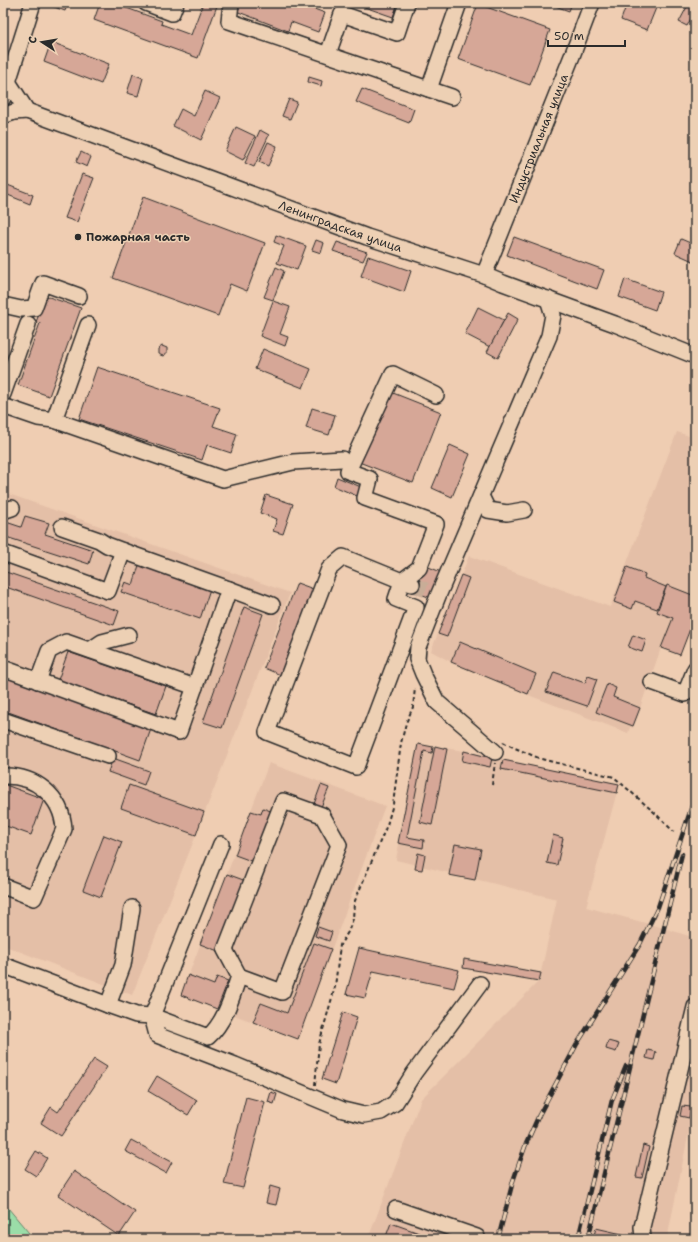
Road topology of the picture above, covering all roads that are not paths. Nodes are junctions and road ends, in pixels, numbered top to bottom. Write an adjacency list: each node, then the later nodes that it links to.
1 (33, 3): 9 (street)
2 (146, 3): 3 (street)
3 (176, 3)
4 (231, 3): 8 (street)
5 (407, 3): 8 (street)
6 (459, 3): 10 (street)
7 (592, 3): 15 (street, Индустриальная улица)
8 (328, 54): 10 (street)
9 (5, 78): 12 (street); 13 (street)
10 (429, 89): 11 (street)
11 (452, 97)
12 (3, 98)
13 (28, 111): 14 (street); 15 (street, Ленинградская улица)
14 (3, 116)
15 (484, 275): 17 (street, Ленинградская улица)
16 (78, 296): 18 (street)
17 (548, 299): 21 (street, Ленинградская улица); 27 (street)
18 (3, 305)
19 (28, 324): 22 (street)
20 (88, 325): 25 (street)
21 (695, 356)
22 (3, 394)
23 (436, 395): 32 (street)
24 (3, 406): 25 (street)
25 (54, 420): 26 (street)
26 (342, 459)
27 (481, 496): 28 (street); 43 (street)
28 (524, 510)
29 (62, 527): 30 (street)
30 (123, 551): 31 (street); 33 (street)
31 (3, 553)
32 (407, 583): 32 (street)
33 (229, 589): 34 (street); 41 (street)
34 (272, 605)
35 (129, 634): 36 (street)
36 (90, 650): 39 (street); 41 (street)
37 (3, 668): 39 (street)
38 (695, 669): 40 (street)
39 (38, 681): 41 (street)
40 (652, 682)
41 (195, 687)
42 (3, 720): 44 (street)
43 (498, 746)
44 (108, 756)
45 (3, 776): 47 (street)
46 (221, 844): 54 (street)
47 (3, 886)
48 (132, 908): 52 (street)
49 (3, 965): 52 (street)
50 (239, 976): 50 (street); 54 (street)
51 (480, 984): 54 (street)
52 (108, 1005): 54 (street)
53 (695, 1007): 56 (street)
54 (152, 1016)
55 (396, 1209): 57 (street)
56 (643, 1238)
57 (476, 1239)

